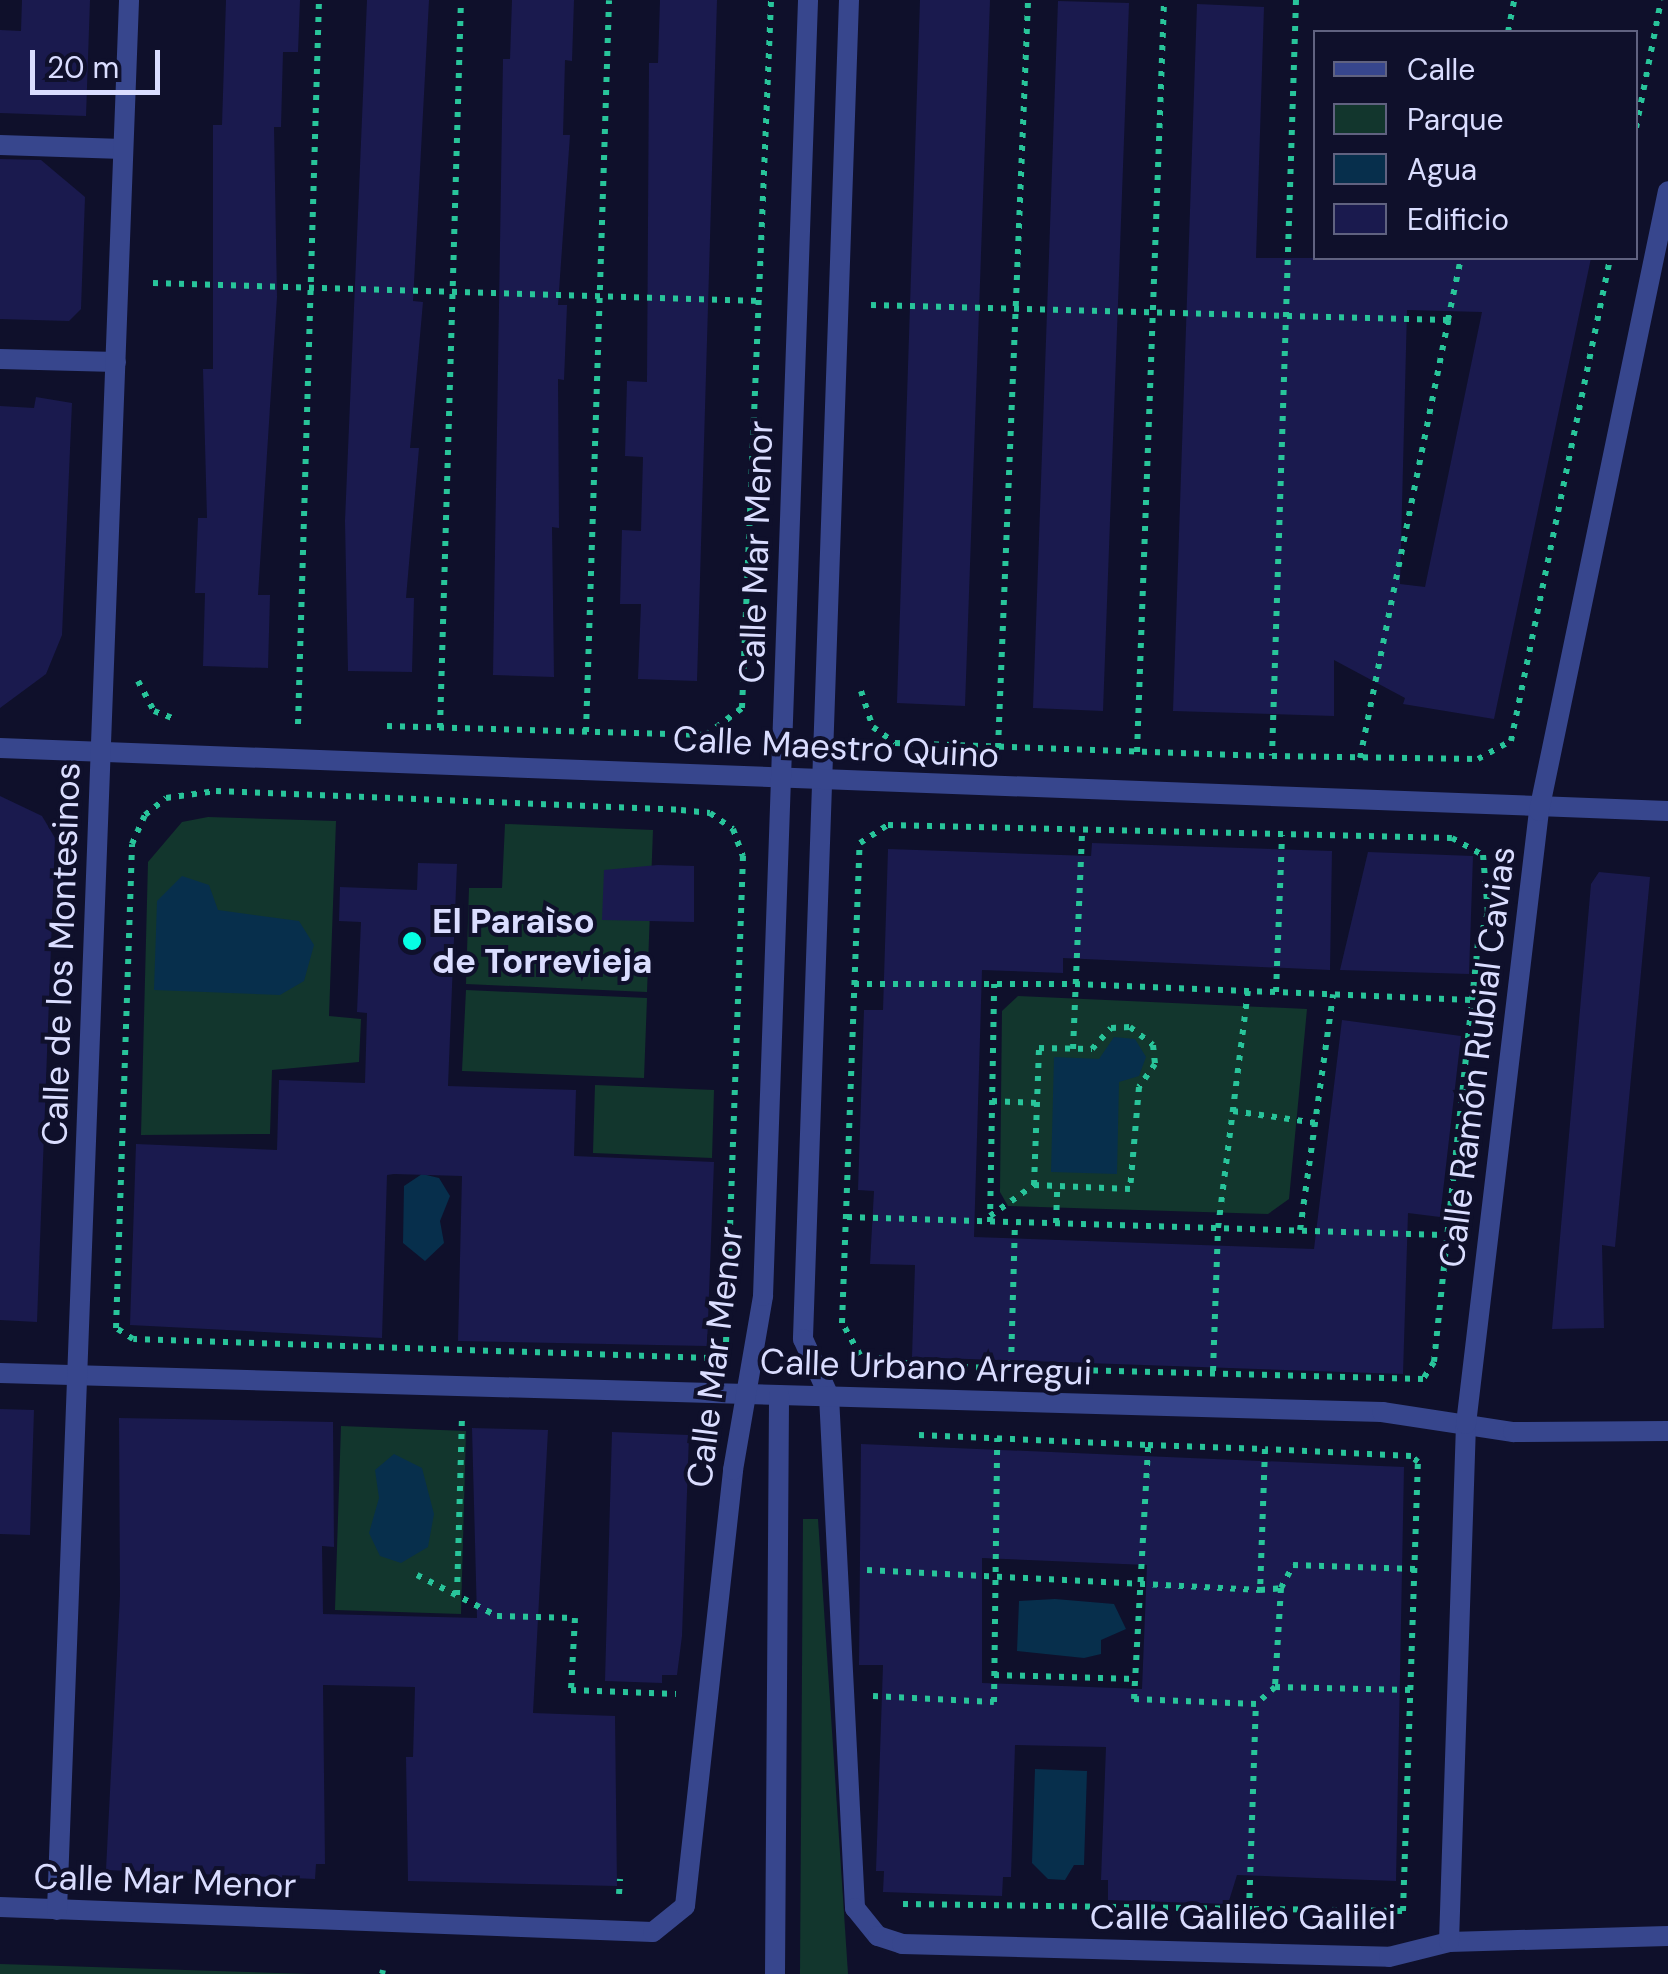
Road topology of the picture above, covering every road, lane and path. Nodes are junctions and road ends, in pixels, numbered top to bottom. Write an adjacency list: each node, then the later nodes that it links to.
1 (129, 0): 16 (street, Calle de los Montesinos)
2 (319, 0): 21 (path)
3 (461, 0): 22 (path)
4 (609, 0): 23 (path)
5 (771, 0): 24 (path)
6 (808, 0): 47 (street, Calle Mar Menor)
7 (848, 0): 48 (street)
8 (1028, 0): 26 (path)
9 (1164, 0): 27 (path)
10 (1296, 0): 28 (path)
11 (1514, 0): 13 (path)
12 (1660, 0): 14 (path)
13 (1508, 30)
14 (1638, 117)
15 (0, 145): 16 (street)
16 (124, 148): 31 (street, Calle de los Montesinos)
17 (1668, 191): 49 (street, Calle Ramón Rubial Cavias)
18 (1460, 260): 29 (path)
19 (1610, 260): 46 (path)
20 (153, 283): 21 (path)
21 (310, 288): 22 (path); 36 (path)
22 (453, 292): 23 (path); 39 (path)
23 (600, 296): 24 (path); 40 (path)
24 (760, 300): 40 (path)
25 (871, 305): 26 (path)
26 (1019, 308): 27 (path); 42 (path)
27 (1152, 312): 28 (path); 44 (path)
28 (1286, 316): 29 (path); 45 (path)
29 (1448, 320): 46 (path)
30 (0, 358): 31 (street)
31 (116, 362): 43 (street, Calle de los Montesinos)
32 (138, 663): 34 (path)
33 (862, 680): 42 (path)
34 (184, 720)
35 (278, 723): 36 (path)
36 (298, 724): 37 (path)
37 (316, 724)
38 (369, 726): 39 (path)
39 (440, 728): 40 (path)
40 (586, 732)
41 (0, 748): 43 (street, Calle Maestro Quino)
42 (998, 748): 44 (path)
43 (101, 752): 47 (street, Calle Maestro Quino); 78 (street, Calle de los Montesinos)
44 (1137, 752): 45 (path)
45 (1272, 756): 46 (path)
46 (1360, 758)
47 (781, 776): 48 (street, Calle Maestro Quino); 79 (street, Calle Mar Menor)
48 (822, 780): 49 (street, Calle Maestro Quino); 81 (street)
49 (1540, 811): 50 (street, Calle Maestro Quino); 83 (street, Calle Ramón Rubial Cavias)
50 (1668, 811)
51 (1082, 832): 52 (path); 53 (path); 55 (path)
52 (1282, 835): 57 (path); 59 (path)
53 (854, 984): 54 (path); 67 (path)
54 (994, 984): 55 (path); 61 (path)
55 (1075, 984): 56 (path); 60 (path)
56 (1248, 990): 57 (path); 63 (path)
57 (1276, 992): 58 (path)
58 (1333, 994): 59 (path); 64 (path)
59 (1471, 1000): 73 (path)
60 (1073, 1049): 62 (path); 66 (path)
61 (992, 1102): 62 (path); 68 (path)
62 (1037, 1103): 65 (path)
63 (1234, 1110): 64 (path); 71 (path)
64 (1316, 1123): 72 (path)
65 (1034, 1185): 66 (path); 68 (path)
66 (1057, 1186): 70 (path)
67 (847, 1217): 68 (path); 75 (path)
68 (990, 1219): 69 (path)
69 (1015, 1223): 70 (path); 75 (path)
70 (1056, 1223): 71 (path)
71 (1218, 1228): 72 (path); 76 (path)
72 (1300, 1230): 73 (path)
73 (1443, 1235): 76 (path)
74 (730, 1295): 74 (path)
75 (1012, 1364): 76 (path)
76 (1212, 1372)
77 (0, 1373): 78 (street, Calle Urbano Arregui)
78 (77, 1375): 79 (street, Calle Urbano Arregui); 108 (street, Calle de los Montesinos)
79 (748, 1394): 80 (street, Calle Urbano Arregui); 108 (street, Calle Mar Menor)
80 (779, 1395): 81 (street, Calle Urbano Arregui); 112 (street)
81 (829, 1396): 83 (street, Calle Urbano Arregui); 89 (street)
82 (462, 1416): 96 (path)
83 (1466, 1424): 84 (street, Calle Urbano Arregui); 111 (street, Calle Ramón Rubial Cavias)
84 (1668, 1431)
85 (918, 1435): 86 (path)
86 (997, 1438): 87 (path); 91 (path)
87 (1148, 1445): 88 (path); 93 (path)
88 (1265, 1449): 90 (path); 95 (path)
89 (836, 1569): 91 (path); 102 (street)
90 (1415, 1569): 94 (path); 100 (path)
91 (996, 1573): 93 (path); 97 (path)
92 (418, 1575): 96 (path)
93 (1140, 1584): 95 (path); 98 (path)
94 (1281, 1588): 95 (path); 99 (path)
95 (1260, 1590)
96 (457, 1596): 101 (path)
97 (994, 1676): 98 (path); 102 (path)
98 (1136, 1679): 103 (path)
99 (1276, 1687): 100 (path); 103 (path)
100 (1411, 1690): 109 (path)
101 (682, 1695)
102 (842, 1695): 111 (street, Calle Galileo Galilei)
103 (1256, 1704): 109 (path)
104 (620, 1879): 105 (path)
105 (619, 1894)
106 (903, 1904): 109 (path)
107 (0, 1907): 108 (street, Calle Mar Menor)
108 (57, 1910)
109 (1250, 1912)
110 (1668, 1936): 111 (street, Calle Galileo Galilei)
111 (1449, 1942)
112 (775, 1974)

